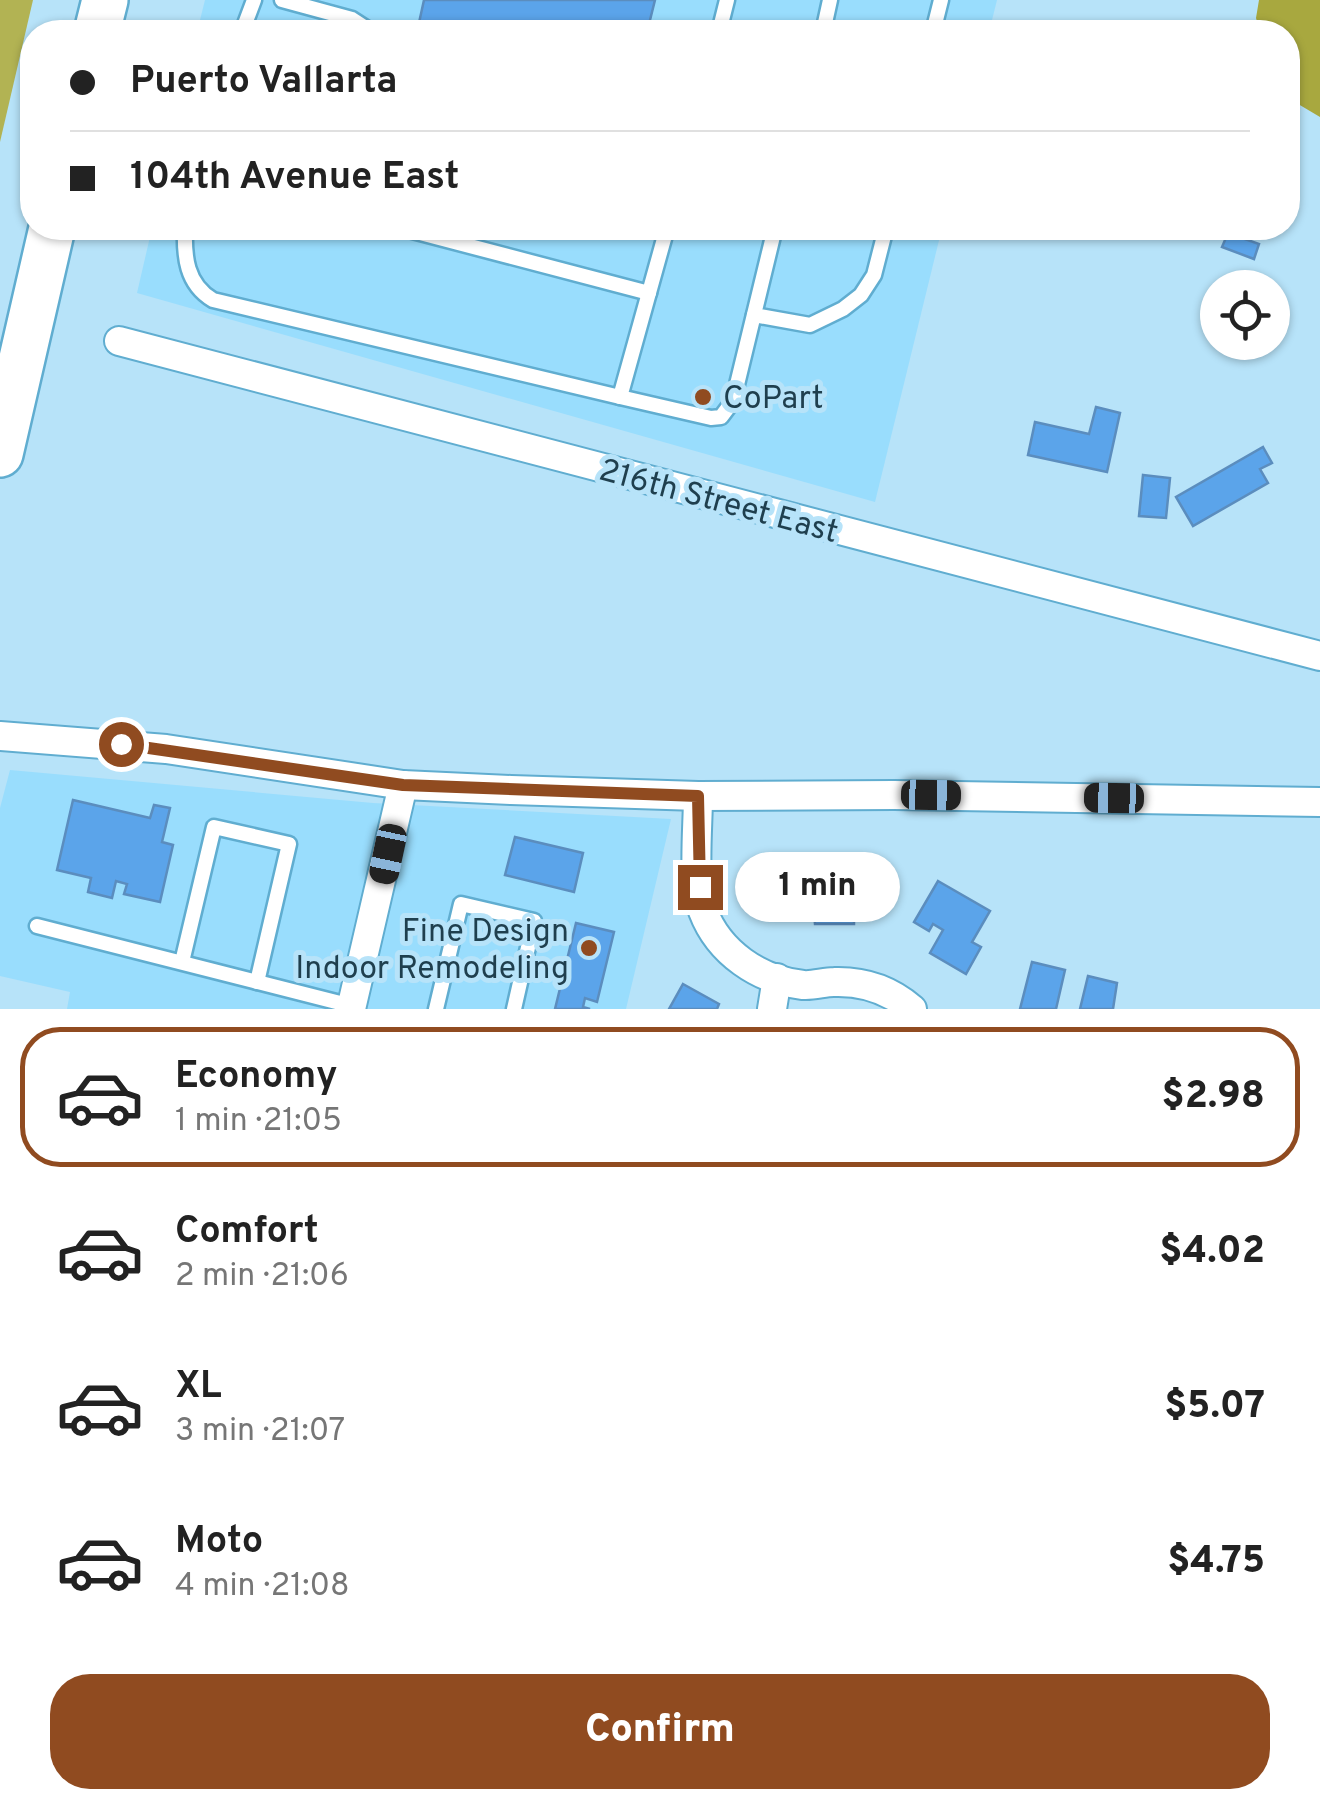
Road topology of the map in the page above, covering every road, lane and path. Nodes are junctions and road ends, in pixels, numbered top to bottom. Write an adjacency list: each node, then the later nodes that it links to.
1 (282, 0): 2 (lane)
2 (354, 20)
3 (49, 240): 13 (main road)
4 (185, 240): 12 (lane)
5 (447, 240): 9 (lane)
6 (664, 240): 9 (lane)
7 (772, 240): 10 (lane)
8 (883, 240): 10 (lane)
9 (649, 293): 12 (lane)
10 (754, 315): 12 (lane)
11 (119, 342): 14 (street, 216th Street East)
12 (620, 397)
13 (0, 454)
14 (1320, 656)
15 (0, 736): 16 (street)
16 (403, 785): 17 (street); 23 (street)
17 (698, 796): 18 (street); 21 (street)
18 (1320, 802)
19 (38, 926): 20 (lane)
20 (182, 962): 22 (lane); 22 (lane)
21 (778, 978): 26 (street); 27 (street)
22 (257, 982): 23 (lane)
23 (352, 1008)
24 (436, 1009): 25 (lane)
25 (514, 1009)
26 (772, 1009)
27 (912, 1009)

